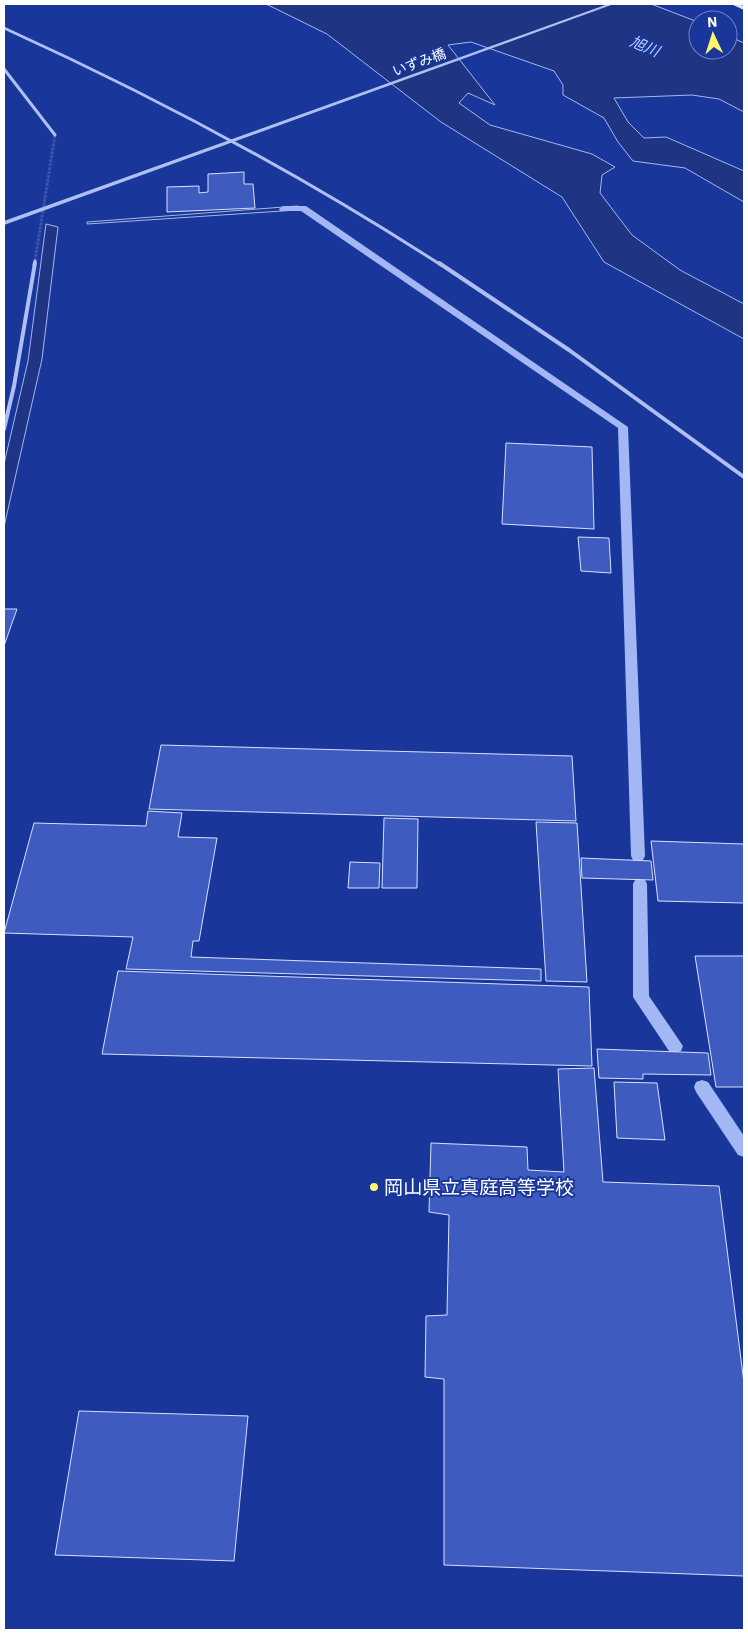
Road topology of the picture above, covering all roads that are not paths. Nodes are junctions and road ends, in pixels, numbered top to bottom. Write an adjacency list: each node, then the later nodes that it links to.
1 (612, 4): 7 (street, いずみ橋)
2 (734, 4): 3 (main road)
3 (744, 8)
4 (4, 28): 7 (street)
5 (4, 70): 6 (street)
6 (55, 134)
7 (234, 141): 8 (street, いずみ橋); 11 (street)
8 (4, 223)
9 (35, 261): 10 (street)
10 (4, 429)
11 (744, 477)

